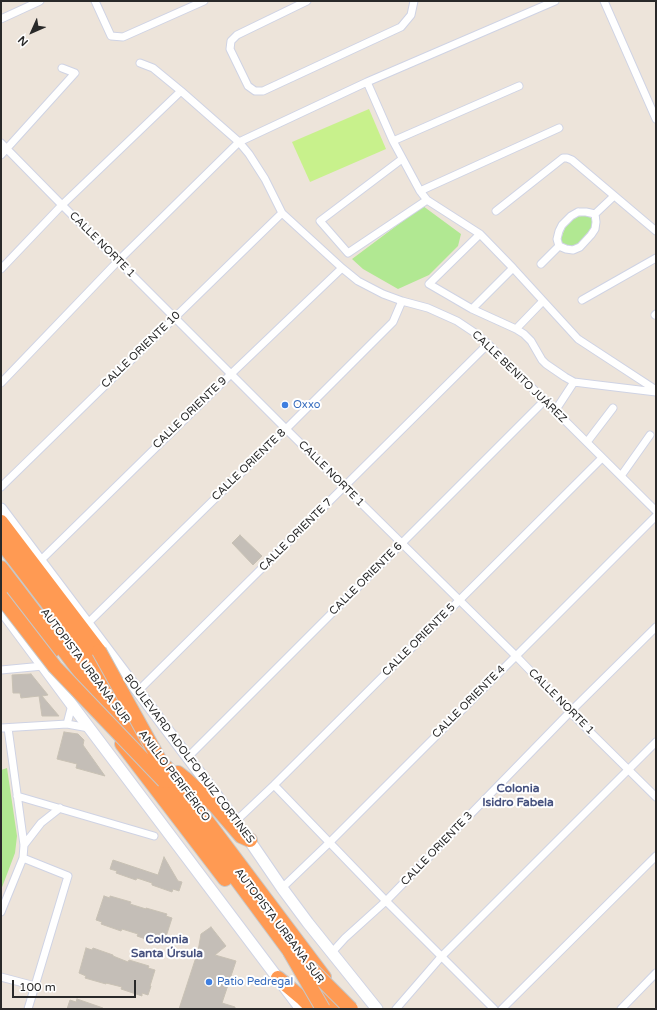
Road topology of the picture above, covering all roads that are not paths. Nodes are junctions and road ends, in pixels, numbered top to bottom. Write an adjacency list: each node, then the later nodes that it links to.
1 (40, 1): 8 (street)
2 (95, 1): 3 (street)
3 (204, 1)
4 (307, 1): 5 (street)
5 (414, 1)
6 (555, 1): 11 (street)
7 (604, 1): 14 (street)
8 (1, 19)
9 (140, 63): 13 (street, CALLE BENITO JUÁREZ)
10 (62, 68): 19 (street)
11 (367, 82): 16 (street); 17 (street)
12 (519, 86): 16 (street)
13 (181, 91): 17 (street, CALLE BENITO JUÁREZ); 25 (street)
14 (656, 119)
15 (559, 128): 22 (street)
16 (393, 141): 21 (street)
17 (239, 142): 27 (street, CALLE BENITO JUÁREZ); 33 (street)
18 (1, 143): 19 (street, CALLE NORTE 1)
19 (7, 149): 20 (street); 25 (street, CALLE NORTE 1)
20 (1, 155)
21 (402, 158): 22 (street); 24 (street)
22 (420, 191): 24 (street)
23 (614, 196): 26 (street); 28 (street); 29 (street)
24 (427, 200): 30 (street)
25 (62, 205): 33 (street, CALLE NORTE 1); 37 (street)
26 (496, 211)
27 (282, 213): 35 (street, CALLE BENITO JUÁREZ); 42 (street, CALLE ORIENTE 10)
28 (596, 214): 31 (street); 31 (street)
29 (656, 231)
30 (480, 234): 36 (street); 41 (street)
31 (560, 246): 34 (street)
32 (656, 258): 38 (street)
33 (118, 261): 42 (street, CALLE NORTE 1); 47 (street)
34 (541, 264)
35 (342, 268): 39 (street, CALLE BENITO JUÁREZ); 45 (street, CALLE ORIENTE 9)
36 (513, 268): 40 (street); 41 (street)
37 (1, 269)
38 (582, 300)
39 (402, 301): 44 (street, CALLE BENITO JUÁREZ); 52 (street, CALLE ORIENTE 8)
40 (543, 301): 43 (street); 48 (street)
41 (472, 309): 43 (street)
42 (174, 318): 45 (street, CALLE NORTE 1); 57 (street, CALLE ORIENTE 10)
43 (516, 329): 46 (street)
44 (488, 344): 49 (street, CALLE BENITO JUÁREZ); 58 (street, CALLE ORIENTE 7)
45 (231, 374): 52 (street, CALLE NORTE 1); 66 (street, CALLE ORIENTE 9)
46 (574, 382): 48 (street); 51 (street)
47 (1, 384)
48 (656, 391)
49 (544, 400): 51 (street, CALLE BENITO JUÁREZ); 64 (street, CALLE ORIENTE 6)
50 (613, 408): 54 (street)
51 (555, 411): 54 (street, CALLE BENITO JUÁREZ)
52 (286, 429): 58 (street, CALLE NORTE 1); 72 (street, CALLE ORIENTE 8)
53 (650, 435): 56 (street)
54 (587, 442): 55 (street, CALLE BENITO JUÁREZ)
55 (602, 458): 56 (street, CALLE BENITO JUÁREZ); 70 (street, CALLE ORIENTE 5)
56 (621, 476): 60 (street, CALLE BENITO JUÁREZ)
57 (1, 487)
58 (344, 487): 64 (street, CALLE NORTE 1); 78 (street, CALLE ORIENTE 7)
59 (1, 509): 66 (main road, BOULEVARD ADOLFO RUIZ CORTINES)
60 (656, 512)
61 (656, 516): 75 (street, CALLE ORIENTE 4)
62 (1, 522): 88 (highway, bridge)
63 (1, 542): 86 (highway, ANILLO PERIFÉRICO)
64 (401, 543): 70 (street, CALLE NORTE 1); 85 (street, CALLE ORIENTE 6)
65 (1, 554): 88 (highway, AUTOPISTA URBANA SUR, bridge)
66 (40, 561): 72 (main road, BOULEVARD ADOLFO RUIZ CORTINES)
67 (1, 568): 88 (highway, AUTOPISTA URBANA SUR, bridge)
68 (1, 585): 74 (highway, ANILLO PERIFÉRICO)
69 (1, 598): 74 (highway); 88 (highway, bridge)
70 (459, 600): 75 (street, CALLE NORTE 1); 89 (street, CALLE ORIENTE 5)
71 (1, 609): 76 (main road)
72 (88, 624): 78 (main road, BOULEVARD ADOLFO RUIZ CORTINES)
73 (656, 627): 80 (street, CALLE ORIENTE 3)
74 (39, 634): 114 (highway, ANILLO PERIFÉRICO)
75 (516, 656): 80 (street, CALLE NORTE 1); 96 (street, CALLE ORIENTE 4)
76 (44, 666): 77 (street); 79 (main road)
77 (1, 670)
78 (138, 691): 85 (main road, BOULEVARD ADOLFO RUIZ CORTINES)
79 (72, 705): 81 (street); 83 (main road)
80 (570, 712): 87 (street, CALLE NORTE 1); 101 (street, CALLE ORIENTE 3)
81 (68, 724): 82 (street); 83 (street)
82 (4, 728): 90 (street)
83 (89, 728): 109 (main road)
84 (656, 742): 87 (street)
85 (188, 757): 93 (main road, BOULEVARD ADOLFO RUIZ CORTINES)
86 (161, 760): 95 (highway); 117 (highway, ANILLO PERIFÉRICO)
87 (629, 770): 91 (street, CALLE NORTE 1); 105 (street)
88 (168, 781): 104 (highway, AUTOPISTA URBANA SUR); 106 (highway, AUTOPISTA URBANA SUR)
89 (274, 785): 93 (street, CALLE ORIENTE 5); 96 (street)
90 (18, 796): 92 (street); 97 (street)
91 (656, 797)
92 (60, 808): 94 (street); 97 (street)
93 (236, 821): 95 (main road, BOULEVARD ADOLFO RUIZ CORTINES)
94 (154, 836)
95 (250, 840): 100 (main road, BOULEVARD ADOLFO RUIZ CORTINES)
96 (330, 842): 100 (street, CALLE ORIENTE 4); 101 (street)
97 (24, 846): 99 (street)
98 (656, 856): 121 (street)
99 (23, 858): 102 (street); 110 (street)
100 (282, 888): 118 (main road, BOULEVARD ADOLFO RUIZ CORTINES)
101 (386, 901): 103 (street, CALLE ORIENTE 3); 105 (street)
102 (1, 912)
103 (335, 950)
104 (290, 952): 114 (highway, bridge); 115 (highway, AUTOPISTA URBANA SUR, bridge)
105 (441, 957): 119 (street); 120 (street)
106 (309, 966): 116 (highway, AUTOPISTA URBANA SUR, bridge); 117 (highway, bridge)
107 (656, 973): 122 (street)
108 (1, 977): 110 (street)
109 (278, 978): 112 (main road); 113 (highway)
110 (35, 986): 111 (street)
111 (28, 1009)
112 (301, 1009)
113 (313, 1009)
114 (323, 1009)
115 (333, 1009)
116 (341, 1009)
117 (350, 1009)
118 (377, 1009)
119 (396, 1009)
120 (494, 1009)
121 (502, 1009)
122 (621, 1009)

